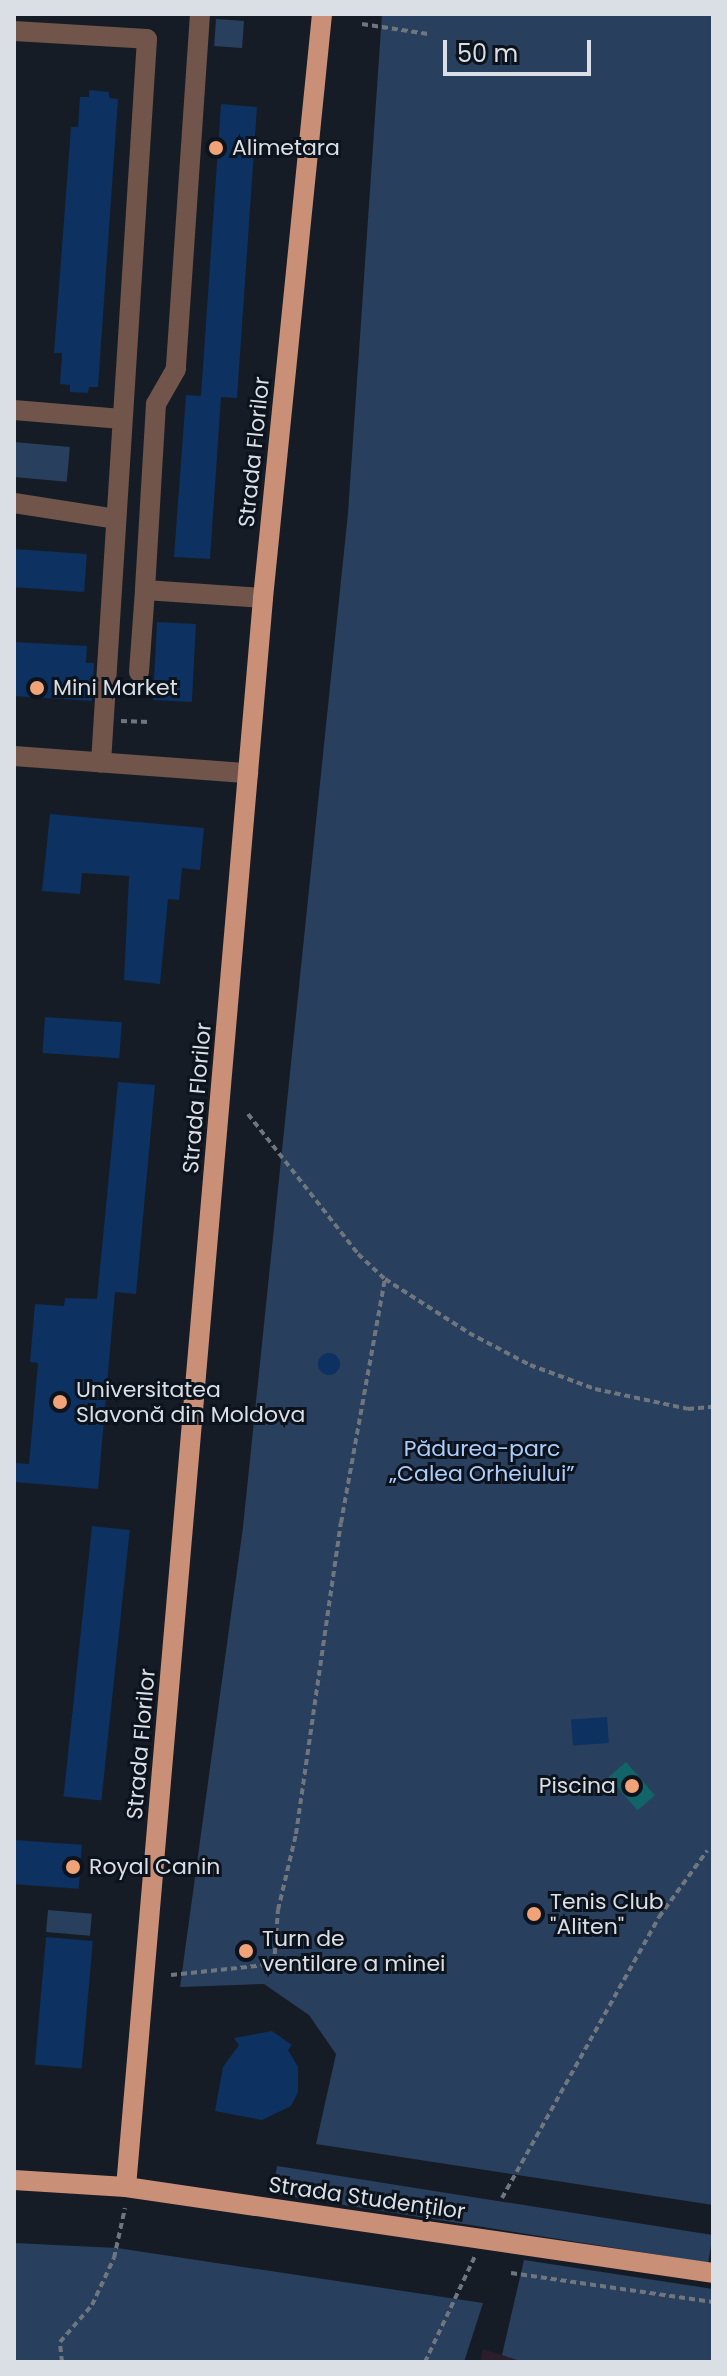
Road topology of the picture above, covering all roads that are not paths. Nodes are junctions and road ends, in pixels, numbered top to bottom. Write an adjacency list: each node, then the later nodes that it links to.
1 (200, 14): 8 (street)
2 (322, 14): 9 (main road, Strada Florilor)
3 (14, 31): 5 (street)
4 (14, 410): 5 (street)
5 (122, 419): 7 (street)
6 (14, 503): 7 (street)
7 (116, 519): 12 (street)
8 (145, 590): 9 (street); 10 (street)
9 (263, 598): 13 (main road, Strada Florilor)
10 (139, 672)
11 (14, 756): 12 (street)
12 (101, 763): 13 (street)
13 (248, 773): 15 (main road, Strada Florilor)
14 (14, 2180): 15 (main road, Strada Studenților)
15 (126, 2198): 16 (main road, Strada Studenților)
16 (713, 2273)

